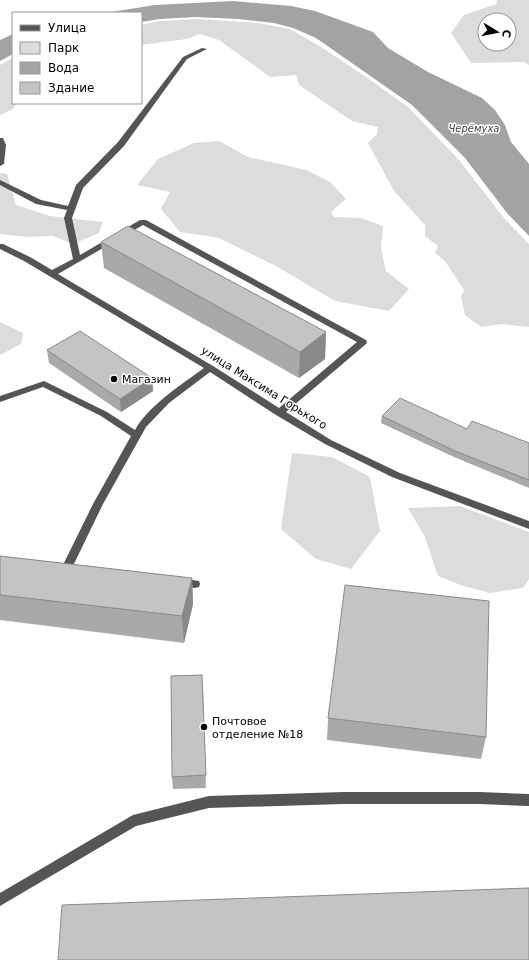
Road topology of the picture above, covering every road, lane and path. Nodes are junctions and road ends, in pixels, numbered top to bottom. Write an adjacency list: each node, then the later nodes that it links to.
1 (204, 49): 5 (street)
2 (0, 140): 3 (street)
3 (0, 164)
4 (0, 182): 5 (street)
5 (71, 210): 7 (street)
6 (0, 246): 8 (street, улица Максима Горького)
7 (77, 260): 8 (street); 11 (street)
8 (52, 274): 9 (street, улица Максима Горького)
9 (210, 368): 11 (street, улица Максима Горького); 12 (street)
10 (0, 399): 12 (street)
11 (280, 413): 13 (street, улица Максима Горького)
12 (136, 435): 14 (street)
13 (529, 525)
14 (82, 569)
15 (165, 580): 16 (street)
16 (195, 584)
17 (529, 800): 18 (street)
18 (0, 900)

